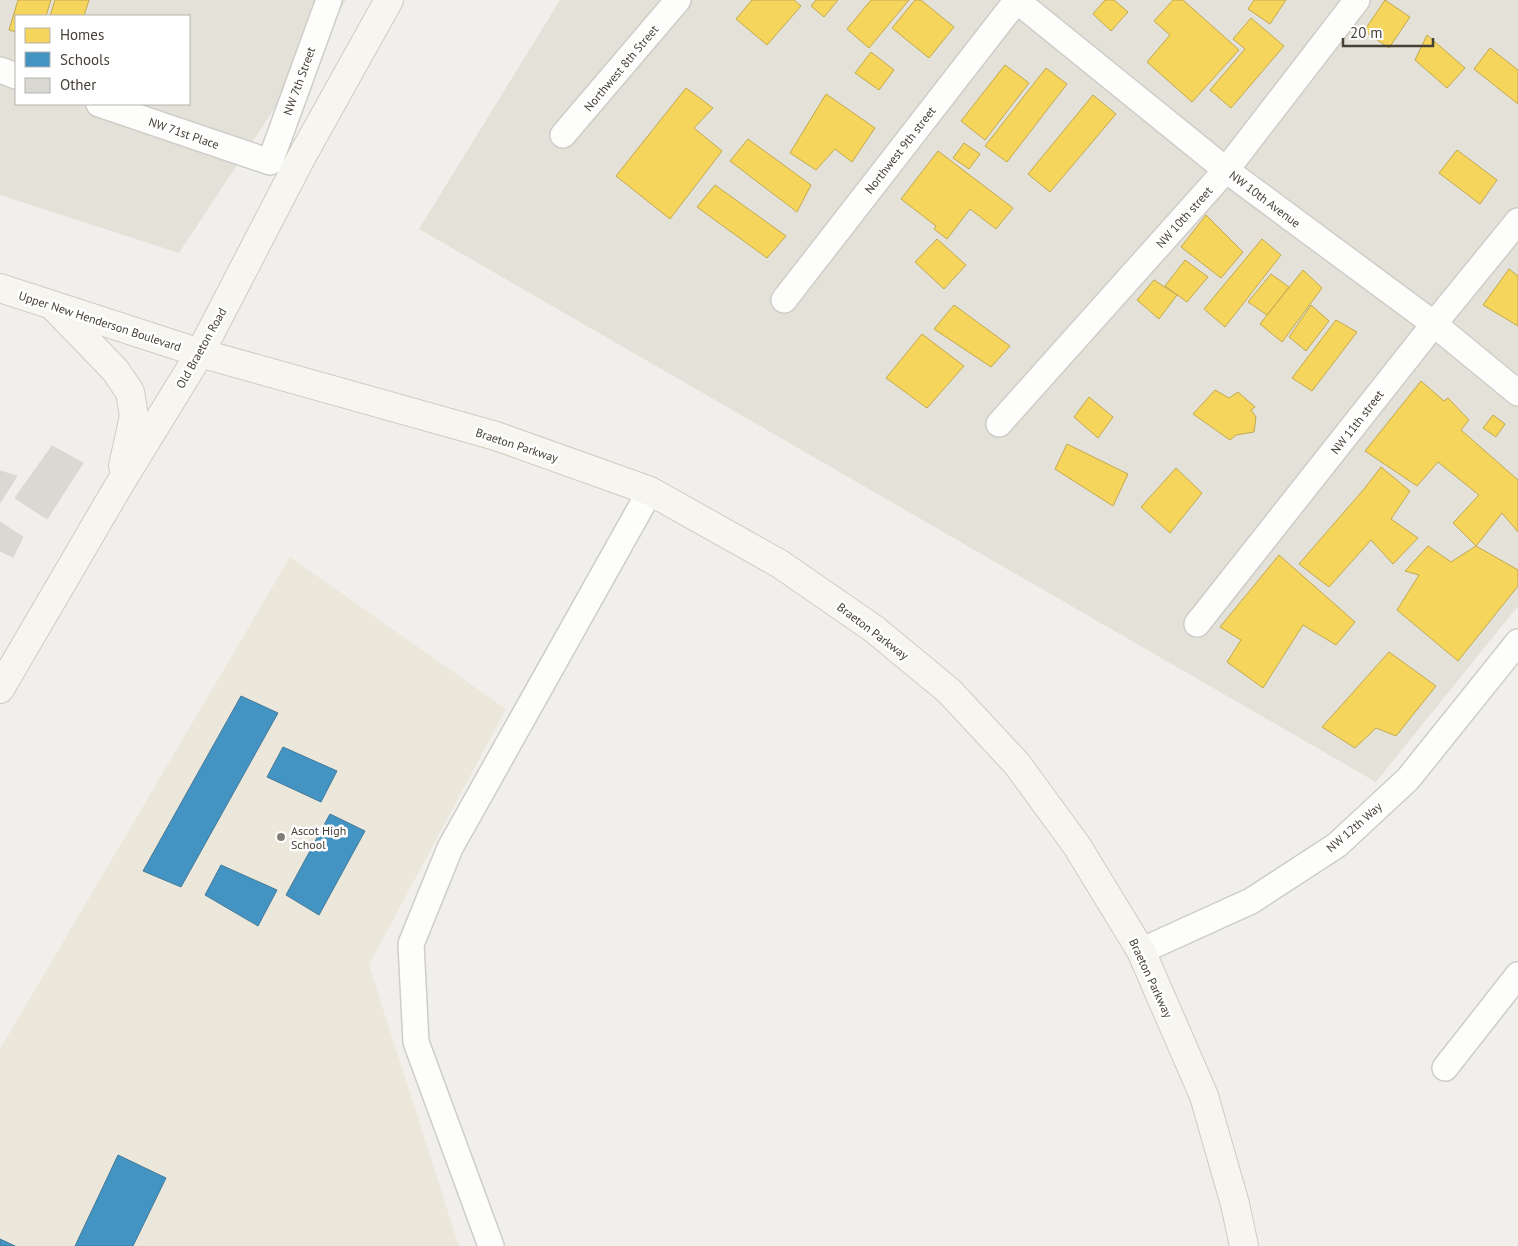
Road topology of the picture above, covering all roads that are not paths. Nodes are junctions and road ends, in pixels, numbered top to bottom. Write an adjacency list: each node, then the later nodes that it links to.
1 (329, 0): 10 (street, NW 7th Street)
2 (389, 0): 17 (street, Old Braeton Road)
3 (678, 0): 9 (street, Northwest 8th Street)
4 (1016, 0): 11 (street, NW 10th Avenue); 14 (street, Northwest 9th street)
5 (1357, 0): 11 (street, NW 10th street)
6 (0, 70): 7 (street)
7 (15, 76)
8 (102, 105): 10 (street, NW 71st Place)
9 (564, 135)
10 (270, 162)
11 (1226, 170): 16 (street, NW 10th Avenue); 19 (street, NW 10th street)
12 (1518, 221): 16 (street, NW 11th street)
13 (0, 288): 15 (street, Upper New Henderson Boulevard)
14 (784, 300)
15 (55, 307): 17 (street, Upper New Henderson Boulevard); 20 (street)
16 (1434, 324): 18 (street, NW 10th Avenue); 22 (street, NW 11th street)
17 (200, 353): 20 (street, Old Braeton Road); 21 (street, Braeton Parkway)
18 (1518, 393)
19 (1000, 424)
20 (118, 487): 24 (street, Old Braeton Road)
21 (650, 491): 25 (street, Braeton Parkway); 28 (street)
22 (1197, 624)
23 (1518, 642): 25 (street, NW 12th Way)
24 (0, 689)
25 (1141, 951): 29 (street, Braeton Parkway)
26 (1518, 975): 27 (street)
27 (1445, 1068)
28 (491, 1246)
29 (1244, 1246)

